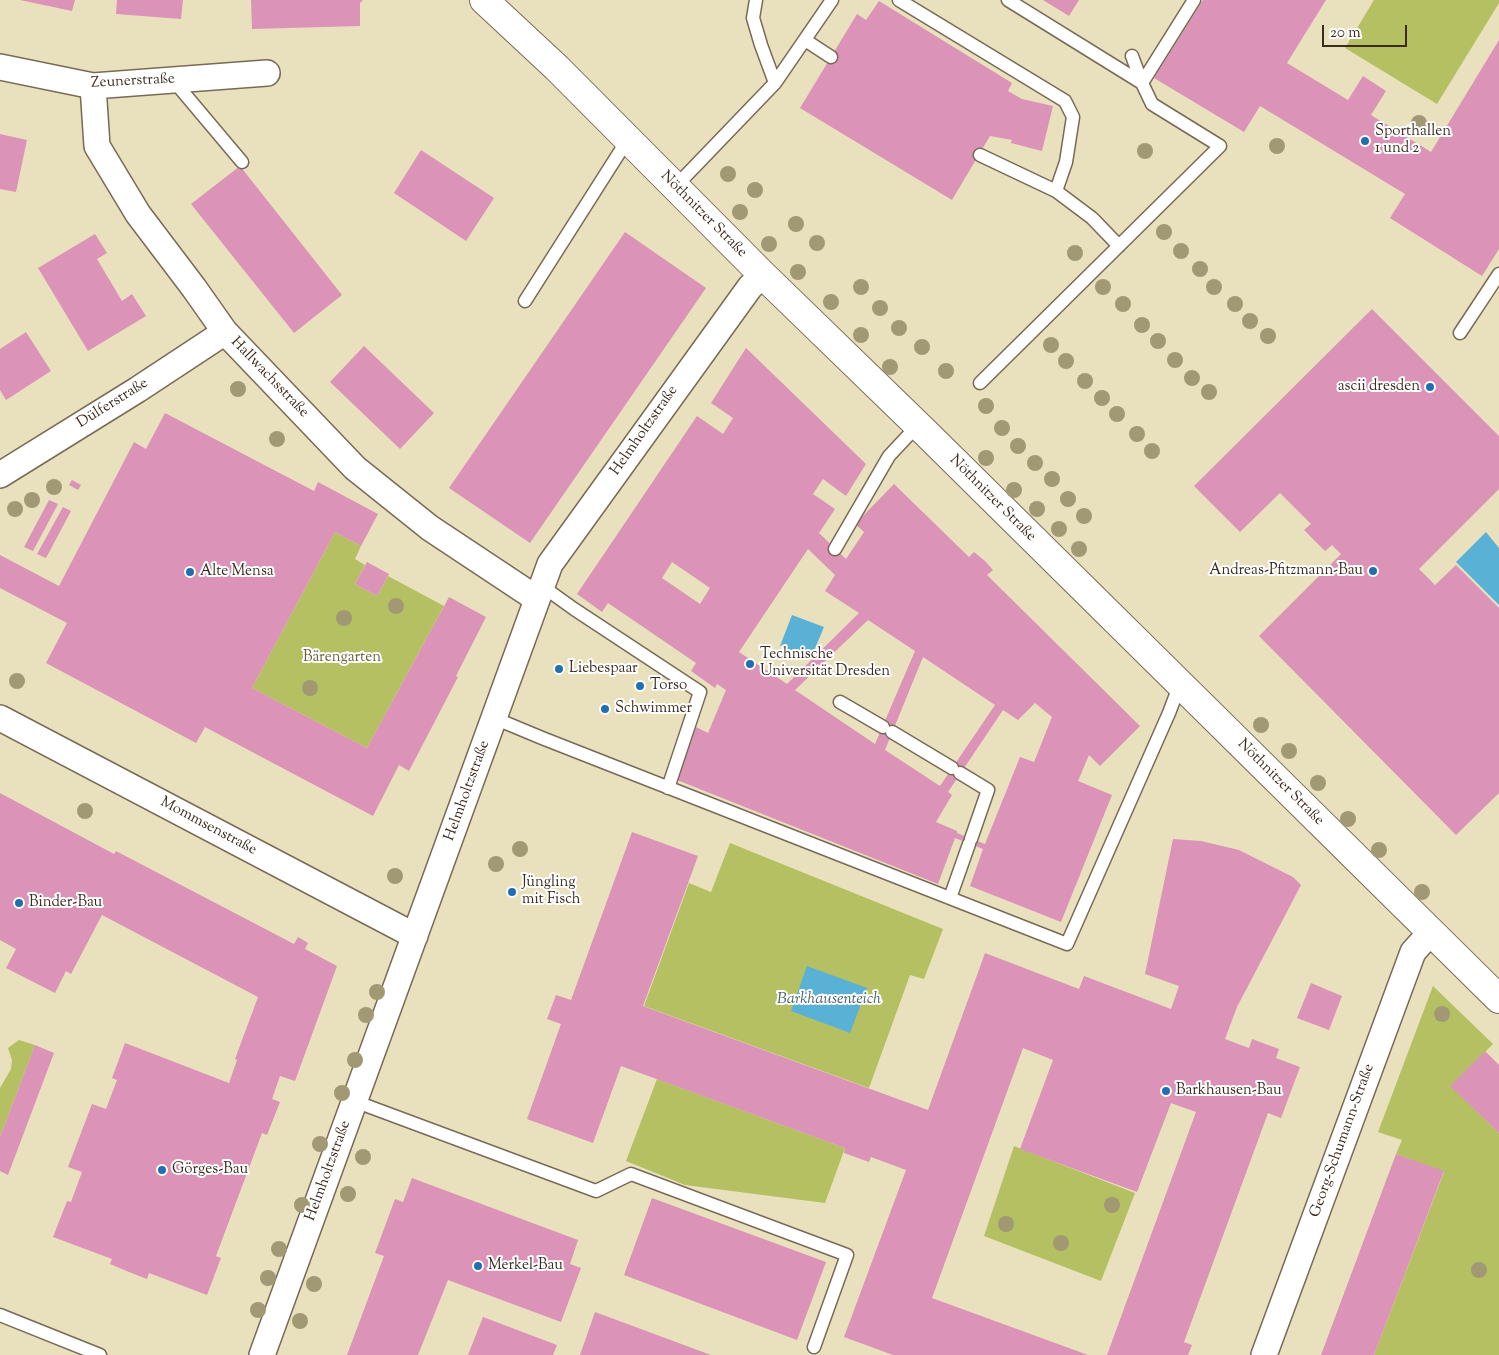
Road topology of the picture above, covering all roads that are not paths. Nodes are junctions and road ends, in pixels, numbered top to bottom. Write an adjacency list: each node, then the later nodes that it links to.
1 (484, 0): 16 (street, Nöthnitzer Straße)
2 (756, 0): 13 (lane)
3 (832, 0): 7 (lane)
4 (899, 0): 20 (lane)
5 (1008, 0): 14 (lane)
6 (1194, 0): 14 (lane)
7 (805, 40): 9 (lane); 13 (lane)
8 (1132, 56): 14 (lane)
9 (831, 58)
10 (0, 67): 15 (street, Zeunerstraße)
11 (267, 73): 12 (street, Zeunerstraße)
12 (173, 80): 15 (street, Zeunerstraße); 18 (lane)
13 (774, 83): 19 (lane)
14 (1142, 83): 21 (lane)
15 (93, 86): 25 (street, Hallwachsstraße)
16 (628, 139): 19 (street, Nöthnitzer Straße); 24 (lane)
17 (980, 154): 20 (lane)
18 (242, 162)
19 (675, 187): 22 (street, Nöthnitzer Straße)
20 (1056, 191): 21 (lane)
21 (1119, 246): 27 (lane)
22 (763, 274): 28 (street, Nöthnitzer Straße); 31 (street, Helmholtzstraße)
23 (1499, 274): 26 (lane)
24 (525, 301)
25 (225, 332): 29 (street, Dülferstraße); 31 (street, Hallwachsstraße)
26 (1460, 333)
27 (980, 383)
28 (918, 426): 30 (lane); 32 (street, Nöthnitzer Straße)
29 (0, 476)
30 (835, 549)
31 (540, 592): 35 (street, Helmholtzstraße); 36 (lane)
32 (1180, 684): 37 (lane); 38 (street, Nöthnitzer Straße)
33 (840, 702): 37 (lane)
34 (0, 718): 39 (street, Mommsenstraße)
35 (494, 718): 36 (lane); 39 (street, Helmholtzstraße)
36 (668, 788): 37 (lane)
37 (950, 898)
38 (1431, 932): 40 (street, Nöthnitzer Straße); 48 (street, Georg-Schumann-Straße)
39 (415, 936): 41 (street, Helmholtzstraße)
40 (1499, 999)
41 (354, 1101): 44 (lane); 47 (street, Helmholtzstraße)
42 (0, 1315): 43 (lane)
43 (66, 1342): 45 (lane); 46 (lane)
44 (814, 1347)
45 (61, 1355)
46 (100, 1355)
47 (262, 1355)
48 (1264, 1355)

